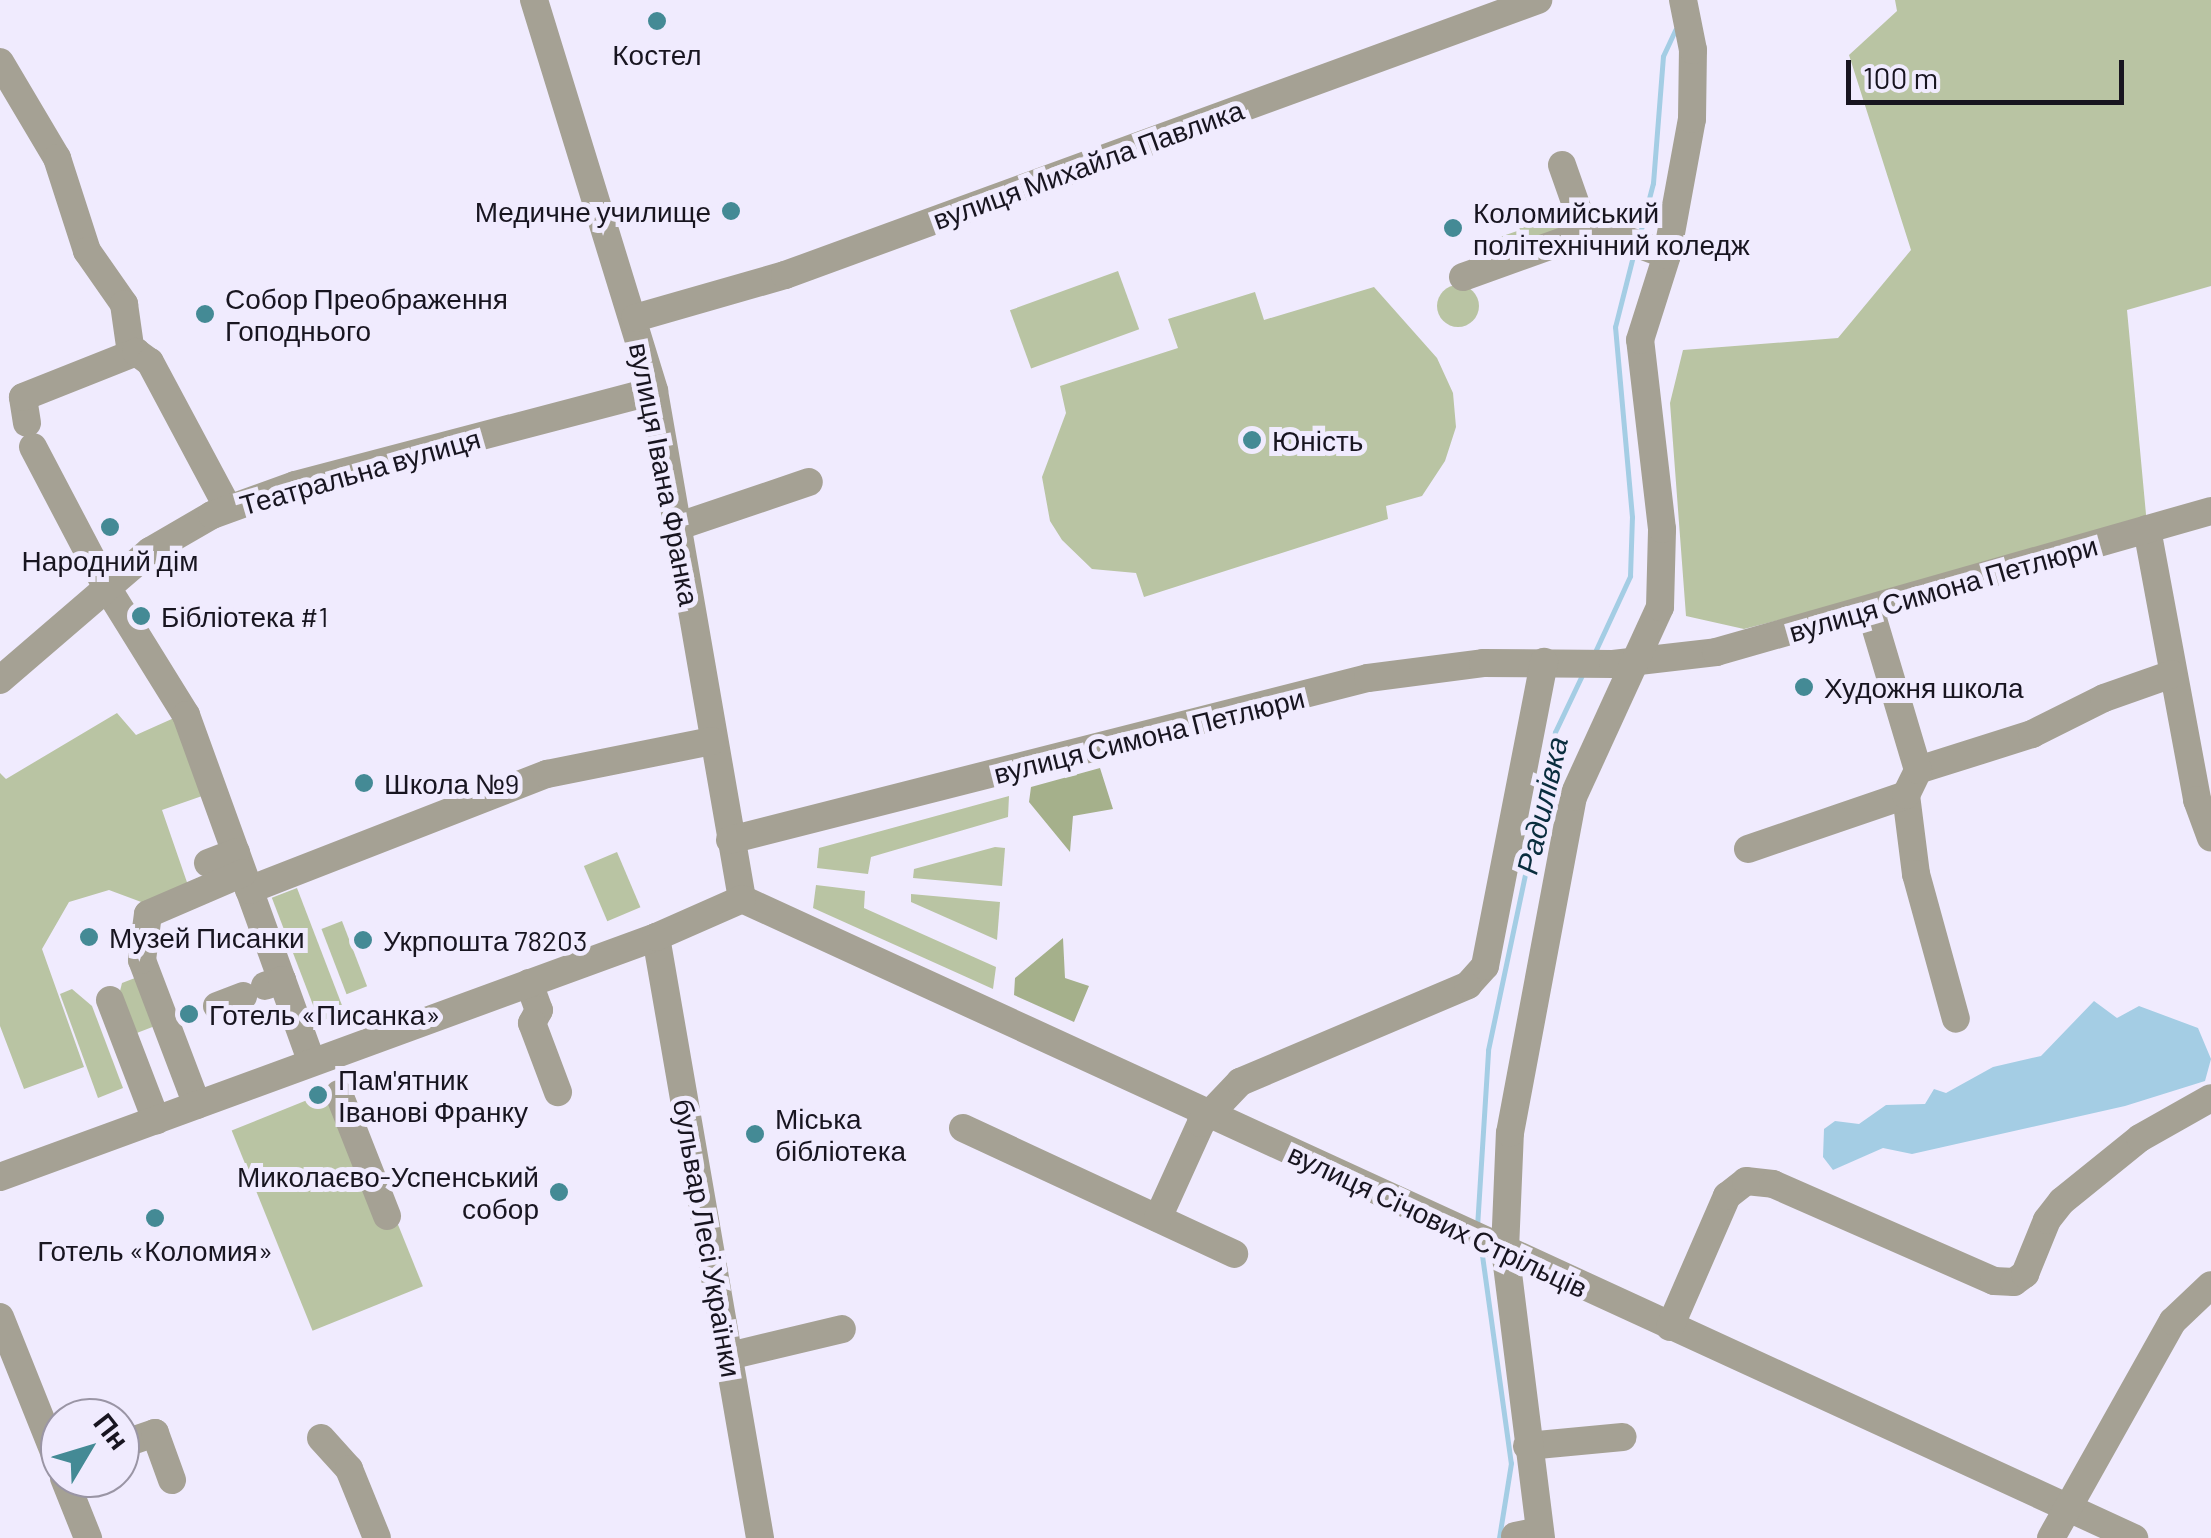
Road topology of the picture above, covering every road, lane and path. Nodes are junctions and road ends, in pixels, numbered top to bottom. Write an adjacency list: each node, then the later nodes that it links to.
1 (534, 0): 9 (street, вулиця Івана Франка)
2 (1538, 0): 9 (street, вулиця Михайла Павлика)
3 (1683, 0): 7 (street)
4 (0, 62): 10 (street)
5 (1562, 164): 6 (street)
6 (1586, 234): 7 (street); 8 (street)
7 (1648, 248): 22 (street)
8 (1463, 277)
9 (634, 318): 11 (street, вулиця Івана Франка)
10 (131, 353): 14 (street); 19 (street)
11 (654, 391): 14 (street, Театральна вулиця); 16 (street, вулиця Івана Франка)
12 (0, 392): 18 (street)
13 (809, 482): 16 (street)
14 (228, 508): 19 (street, Театральна вулиця)
15 (2211, 511): 17 (street, вулиця Симона Петлюри)
16 (679, 526): 25 (street, вулиця Івана Франка)
17 (2147, 529): 20 (street, вулиця Симона Петлюри); 23 (street)
18 (75, 557)
19 (106, 586): 24 (street, Театральна вулиця); 31 (street)
20 (1870, 609): 22 (street, вулиця Симона Петлюри); 26 (street)
21 (1558, 661): 22 (street, вулиця Симона Петлюри); 28 (street, вулиця Симона Петлюри); 42 (street)
22 (1627, 662): 48 (street)
23 (2172, 674): 26 (street); 27 (street)
24 (0, 680)
25 (712, 741): 28 (street, вулиця Івана Франка); 31 (street)
26 (1912, 783): 29 (street); 36 (street)
27 (2211, 838)
28 (730, 840): 32 (street, вулиця Івана Франка)
29 (1748, 850)
30 (208, 863): 31 (street)
31 (242, 871): 37 (street); 41 (street)
32 (742, 899): 33 (street); 42 (street, вулиця Січових Стрільців)
33 (656, 937): 34 (street); 54 (street, бульвар Лесі Українки)
34 (529, 983): 37 (street); 38 (street)
35 (110, 1000): 43 (street)
36 (1956, 1019)
37 (312, 1060): 41 (street)
38 (558, 1092)
39 (339, 1094): 46 (street)
40 (2211, 1098): 52 (street)
41 (198, 1104): 43 (street)
42 (1210, 1114): 47 (street); 48 (street, вулиця Січових Стрільців)
43 (156, 1120): 45 (street)
44 (963, 1128): 47 (street)
45 (0, 1178)
46 (387, 1216)
47 (1158, 1218): 49 (street)
48 (1488, 1243): 52 (street, вулиця Січових Стрільців); 59 (street)
49 (1234, 1254)
50 (2211, 1285): 62 (street)
51 (1, 1320): 55 (street)
52 (1670, 1328): 62 (street, вулиця Січових Стрільців)
53 (842, 1329): 54 (street)
54 (728, 1356): 66 (street, бульвар Лесі Українки)
55 (40, 1417)
56 (1623, 1437): 59 (street)
57 (140, 1438): 60 (street)
58 (321, 1438): 65 (street)
59 (1528, 1446): 63 (street)
60 (172, 1480)
61 (72, 1498): 64 (street)
62 (2066, 1508): 67 (street); 68 (street, вулиця Січових Стрільців)
63 (1532, 1535)
64 (88, 1538)
65 (377, 1538)
66 (760, 1538)
67 (2052, 1538)
68 (2134, 1538)

